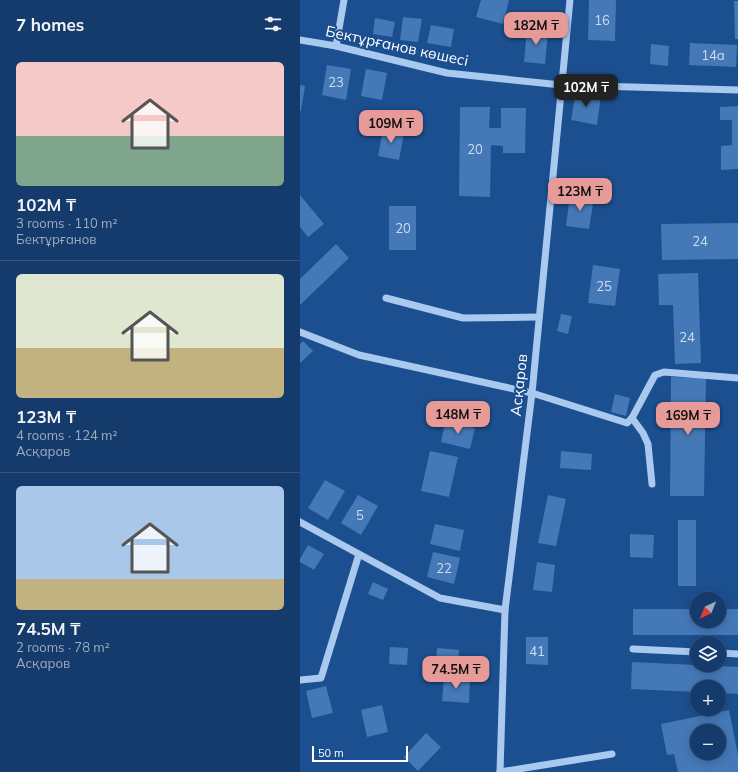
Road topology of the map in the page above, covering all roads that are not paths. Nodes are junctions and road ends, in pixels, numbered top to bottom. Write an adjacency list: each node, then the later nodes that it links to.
1 (344, 0): 4 (street)
2 (570, 0): 5 (street, Асқаров)
3 (300, 40): 4 (street, Бектұрғанов көшесі)
4 (336, 46): 5 (street, Бектұрғанов көшесі)
5 (561, 85): 6 (street, Бектұрғанов көшесі); 8 (street, Асқаров)
6 (738, 90)
7 (386, 298): 8 (street)
8 (539, 317): 11 (street, Асқаров)
9 (300, 332): 11 (street)
10 (738, 378): 12 (street)
11 (532, 393): 12 (street); 16 (street, Асқаров)
12 (632, 418): 13 (street)
13 (652, 484)
14 (300, 522): 15 (street)
15 (359, 554): 16 (street); 21 (street)
16 (505, 610): 23 (street, Асқаров)
17 (634, 649): 18 (street)
18 (690, 652)
19 (726, 653): 20 (street)
20 (738, 654)
21 (300, 680)
22 (612, 754): 23 (street)
23 (500, 772)

